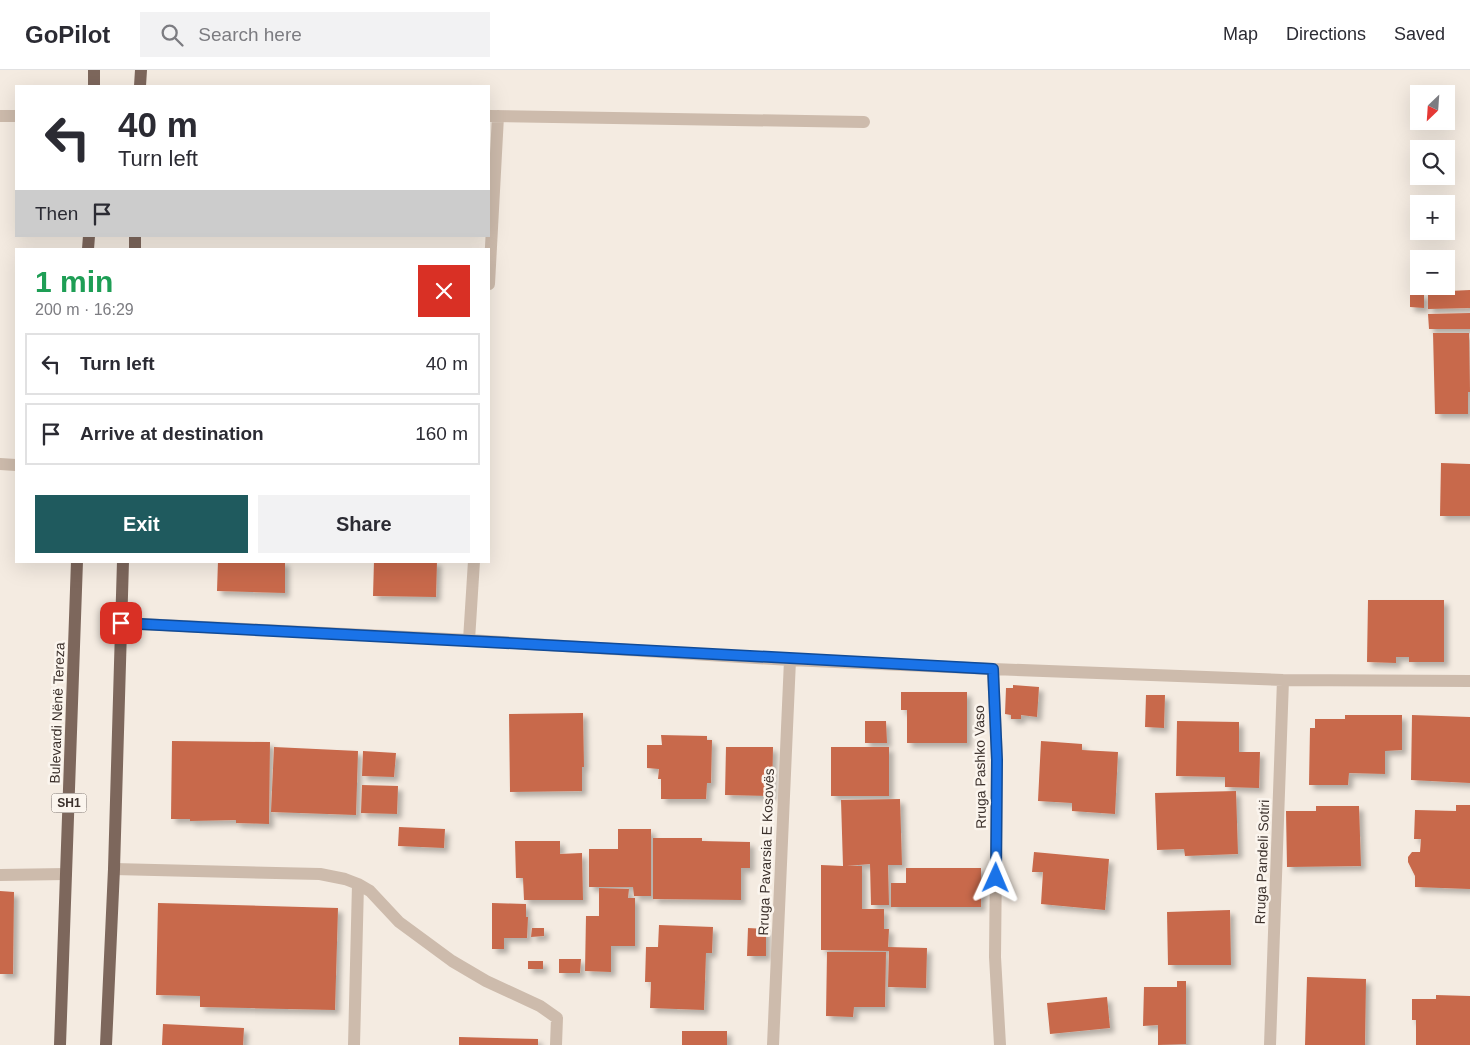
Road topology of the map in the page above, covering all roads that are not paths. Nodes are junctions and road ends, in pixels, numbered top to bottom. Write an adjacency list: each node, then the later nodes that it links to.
1 (94, 70): 3 (main road)
2 (140, 70): 4 (main road)
3 (94, 85)
4 (140, 85)
5 (0, 116): 6 (street)
6 (15, 116)
7 (493, 116): 8 (street); 9 (street)
8 (864, 122)
9 (490, 248)
10 (0, 464): 11 (street)
11 (15, 465)
12 (77, 563): 22 (main road, Bulevardi Nënë Tereza / SH1)
13 (123, 563): 15 (main road)
14 (474, 563): 16 (street)
15 (121, 623): 16 (street); 21 (main road)
16 (469, 640): 17 (street)
17 (790, 660): 18 (street); 29 (street, Rruga Pavarsia E Kosovës)
18 (993, 669): 19 (street); 30 (street, Rruga Pashko Vaso)
19 (1283, 680): 20 (street); 31 (street, Rruga Pandeli Sotiri)
20 (1470, 681)
21 (114, 869): 24 (street); 26 (main road)
22 (66, 874): 23 (street); 25 (main road, Bulevardi Nënë Tereza / SH1)
23 (0, 875)
24 (358, 884): 27 (street); 28 (street)
25 (60, 1045)
26 (106, 1045)
27 (354, 1045)
28 (556, 1045)
29 (773, 1045)
30 (1000, 1045)
31 (1270, 1045)

